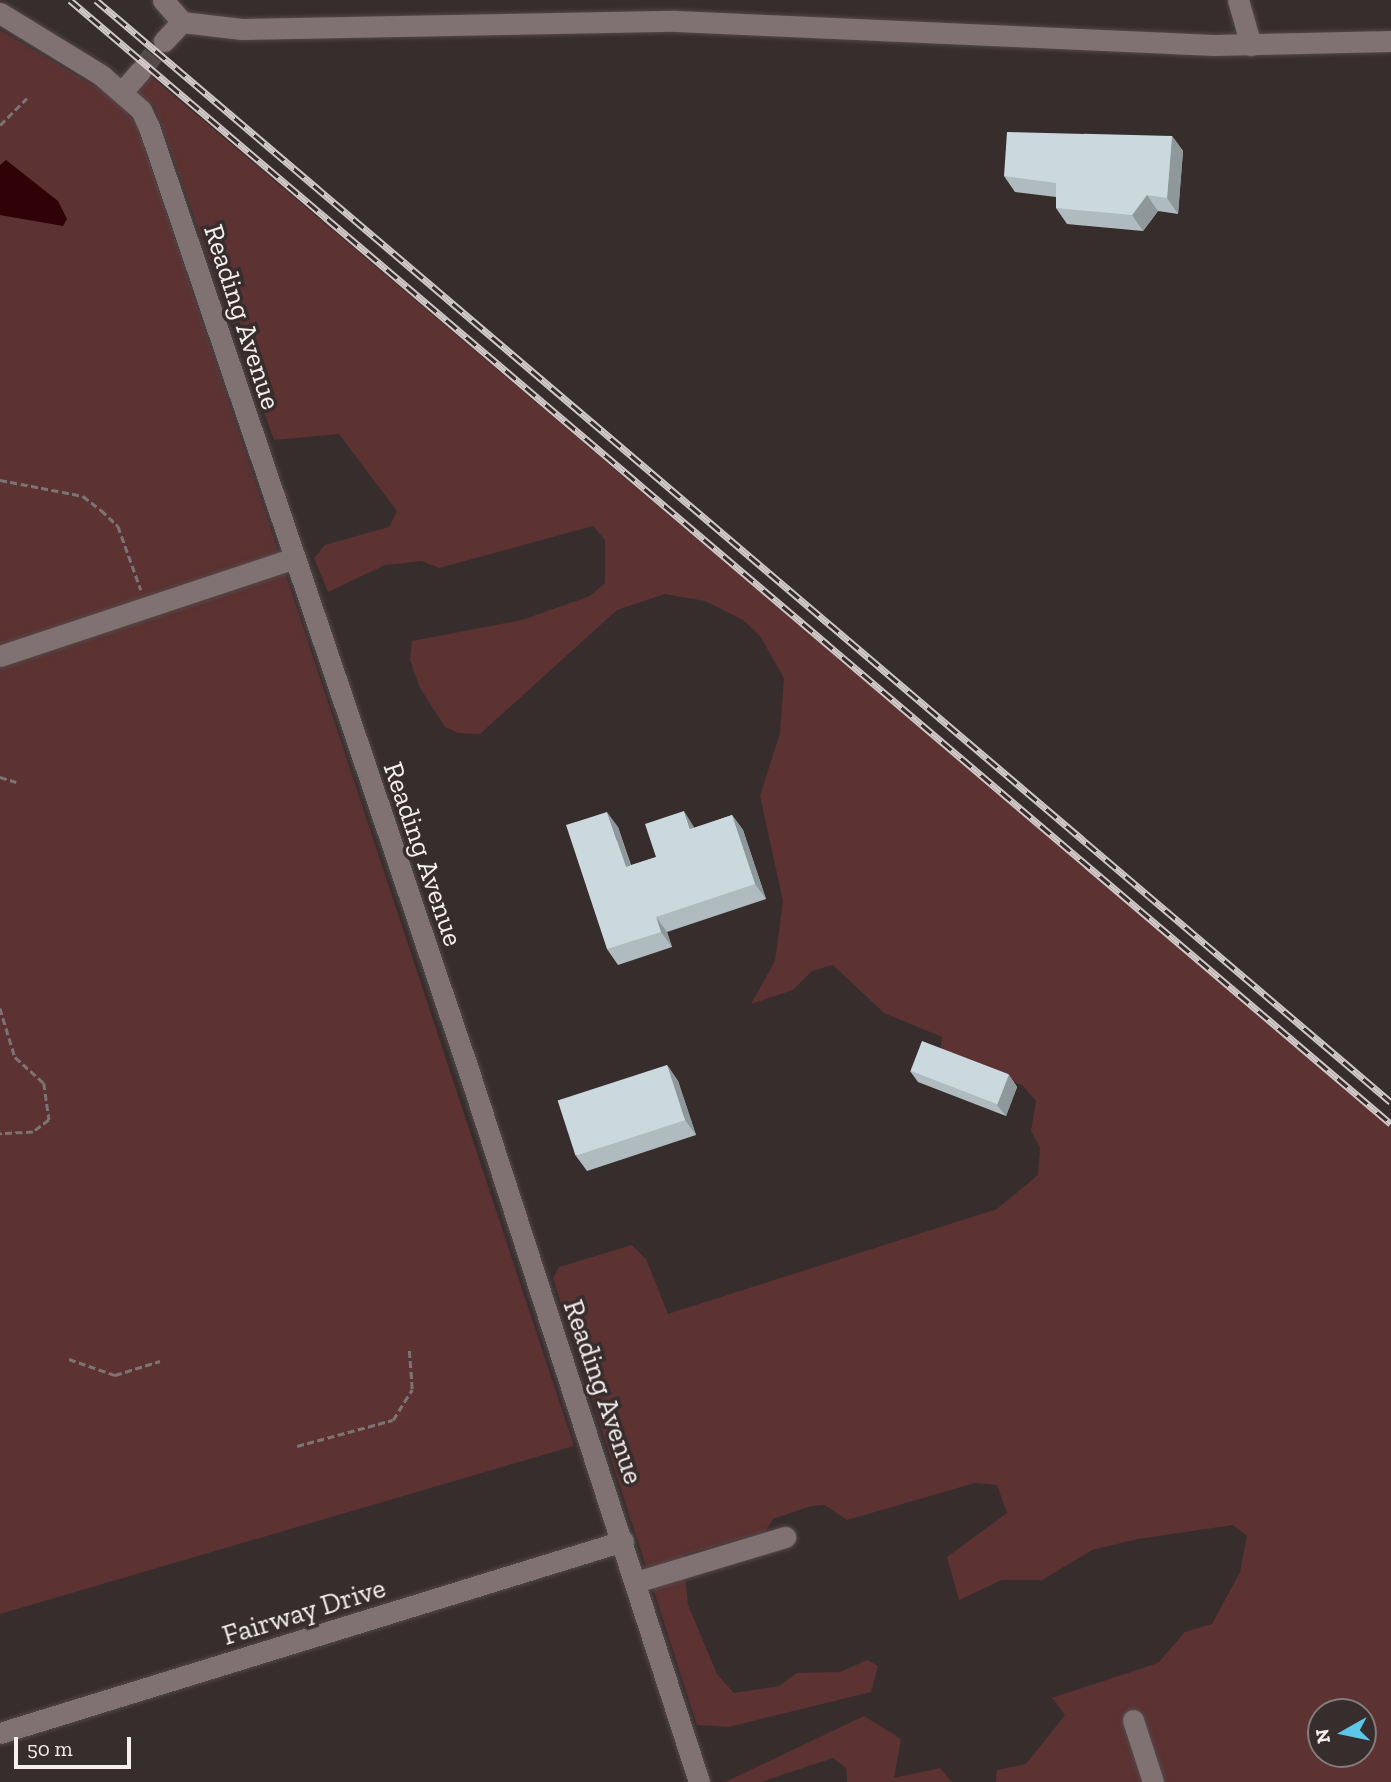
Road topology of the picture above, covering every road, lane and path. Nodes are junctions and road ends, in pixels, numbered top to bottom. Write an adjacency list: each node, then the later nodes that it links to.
1 (163, 0): 4 (street)
2 (1238, 0): 7 (street)
3 (0, 13): 9 (street, Reading Avenue)
4 (182, 22): 5 (street); 7 (street)
5 (164, 41)
6 (1391, 41): 7 (street)
7 (1251, 45)
8 (139, 71): 9 (street)
9 (122, 92): 13 (street, Reading Avenue)
10 (27, 98): 11 (path)
11 (0, 125)
12 (0, 480): 14 (path)
13 (292, 559): 14 (street); 25 (street, Reading Avenue)
14 (146, 610): 15 (street)
15 (0, 656)
16 (0, 777): 17 (path)
17 (16, 782)
18 (0, 1008): 19 (path)
19 (0, 1135)
20 (409, 1349): 23 (path)
21 (69, 1359): 22 (path)
22 (160, 1361)
23 (297, 1446)
24 (785, 1537): 26 (street)
25 (623, 1541): 26 (street, Reading Avenue); 28 (street, Fairway Drive)
26 (636, 1582): 29 (street, Reading Avenue)
27 (1133, 1720): 30 (street)
28 (0, 1733)
29 (699, 1782)
30 (1153, 1782)

